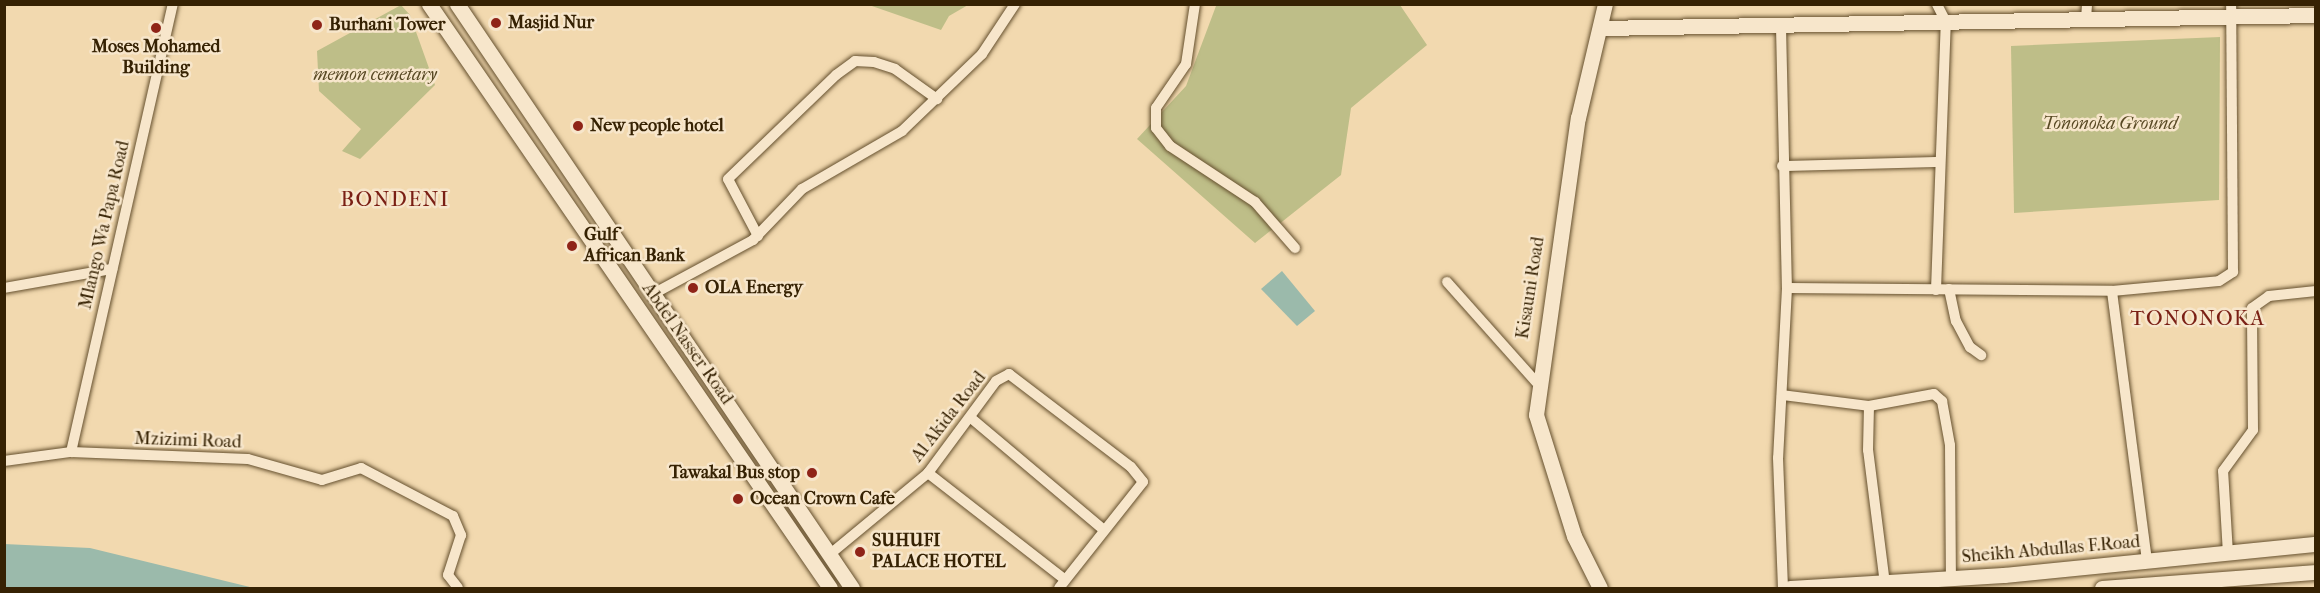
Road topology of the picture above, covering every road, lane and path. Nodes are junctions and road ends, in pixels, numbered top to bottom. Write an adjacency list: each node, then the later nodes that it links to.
1 (173, 4): 21 (street, Mlango Wa Papa Road)
2 (429, 4): 20 (main road, Abdel Nasser Road)
3 (458, 4): 18 (main road, Abdel Nasser Road)
4 (1015, 4): 14 (street)
5 (1195, 4): 19 (street)
6 (1605, 4): 13 (main road, Kisauni Road)
7 (1937, 4): 11 (street)
8 (2231, 11): 9 (main road); 10 (main road); 27 (street)
9 (2086, 12): 11 (main road)
10 (2316, 15)
11 (1946, 22): 12 (main road); 15 (street)
12 (1781, 27): 13 (main road); 16 (street)
13 (1601, 28): 33 (main road, Kisauni Road)
14 (937, 99): 17 (street); 17 (street)
15 (1940, 162): 16 (street); 26 (street)
16 (1782, 166): 24 (street)
17 (758, 236): 29 (street)
18 (618, 244): 20 (main road); 29 (main road, Abdel Nasser Road)
19 (1295, 248)
20 (602, 255): 32 (main road, Abdel Nasser Road)
21 (112, 269): 23 (street); 37 (street, Mlango Wa Papa Road)
22 (1447, 282): 33 (street)
23 (4, 288)
24 (1787, 288): 26 (street); 34 (street)
25 (1949, 289): 26 (street); 27 (street); 31 (street)
26 (1936, 290)
27 (2112, 291): 44 (street)
28 (2316, 291): 42 (street)
29 (653, 294): 30 (main road, Abdel Nasser Road)
30 (694, 354): 32 (main road); 43 (main road, Abdel Nasser Road)
31 (1981, 355)
32 (676, 362): 51 (main road, Abdel Nasser Road)
33 (1536, 382): 45 (main road, Kisauni Road)
34 (1782, 395): 35 (street); 55 (street)
35 (1869, 406): 47 (street); 49 (street)
36 (971, 418): 39 (street, Al Akida Road); 40 (street); 40 (street, Al Akida Road)
37 (71, 452): 38 (street, Mzizimi Road); 50 (street, Mzizimi Road)
38 (4, 460)
39 (928, 473): 43 (street, Al Akida Road); 48 (street)
40 (1104, 530): 48 (street)
41 (2316, 544): 42 (main road, Sheikh Abdullas F.Road)
42 (2228, 554): 44 (main road, Sheikh Abdullas F.Road)
43 (829, 555): 52 (main road, Abdel Nasser Road)
44 (2147, 561): 47 (main road, Sheikh Abdullas F.Road)
45 (1592, 572): 53 (main road, Kisauni Road); 54 (main road, Kisauni Road)
46 (2316, 572): 57 (main road)
47 (1951, 578): 49 (main road, Sheikh Abdullas F.Road)
48 (1062, 584)
49 (1885, 584): 56 (main road, Sheikh Abdullas F.Road)
50 (458, 588)
51 (830, 588)
52 (852, 588)
53 (1590, 588)
54 (1600, 588)
55 (1783, 588)
56 (1790, 588)
57 (2102, 588)

